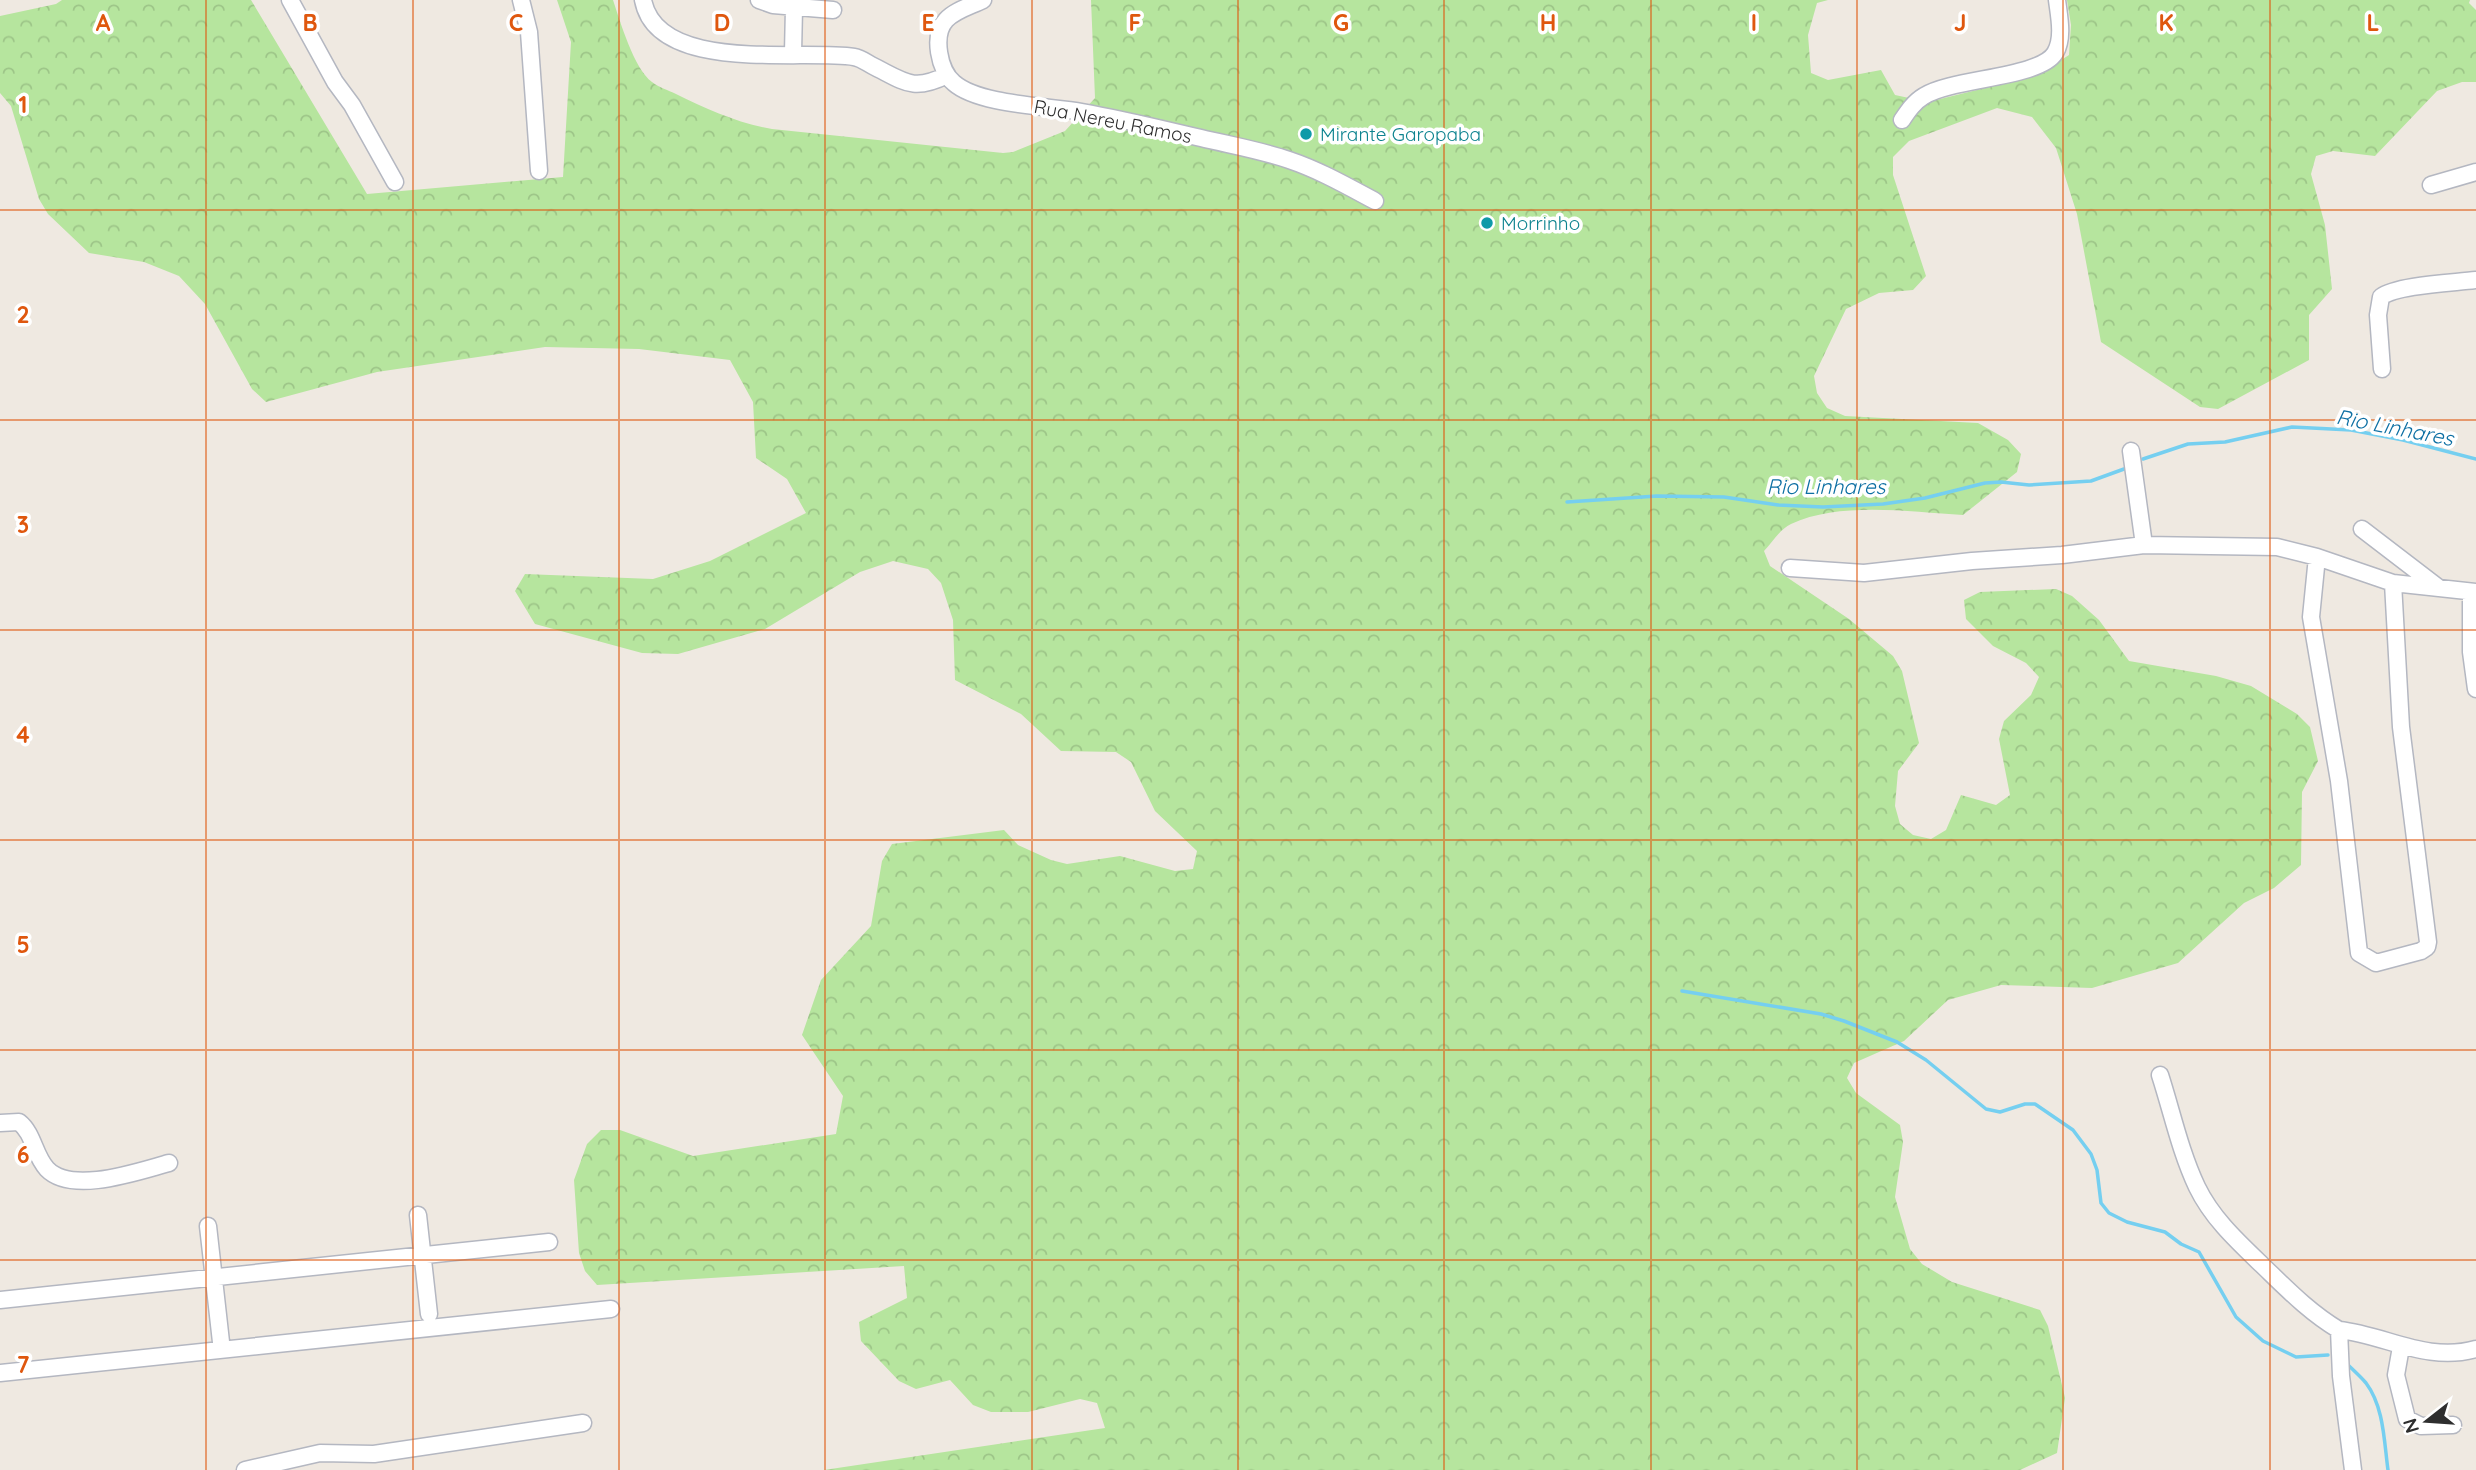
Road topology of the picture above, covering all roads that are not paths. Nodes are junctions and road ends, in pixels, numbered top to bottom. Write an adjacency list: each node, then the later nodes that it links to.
1 (290, 0): 14 (street)
2 (521, 0): 12 (street)
3 (643, 0): 9 (street)
4 (759, 0): 7 (street)
5 (983, 0): 10 (street)
6 (2057, 0): 11 (street)
7 (794, 8): 8 (street); 9 (street)
8 (833, 10)
9 (793, 54): 10 (street)
10 (947, 75): 16 (street, Rua Nereu Ramos)
11 (1902, 120)
12 (539, 171)
13 (2476, 172): 15 (street)
14 (395, 183)
15 (2431, 185)
16 (1375, 201)
17 (2476, 280): 18 (street)
18 (2382, 369)
19 (2131, 451): 21 (street)
20 (2362, 529): 25 (street)
21 (2144, 545): 22 (street); 23 (street)
22 (2316, 557): 24 (street); 24 (street)
23 (1790, 568)
24 (2393, 583): 25 (street)
25 (2441, 589): 26 (street)
26 (2473, 592): 27 (street)
27 (2476, 690)
28 (2160, 1075): 39 (street)
29 (0, 1123): 30 (street)
30 (169, 1164)
31 (418, 1215): 34 (street)
32 (208, 1226): 35 (street)
33 (549, 1242): 34 (street)
34 (423, 1255): 35 (street); 38 (street)
35 (214, 1278): 36 (street); 40 (street)
36 (0, 1300)
37 (611, 1309): 43 (street)
38 (429, 1314)
39 (2339, 1330): 41 (street); 47 (street)
40 (221, 1342)
41 (2401, 1347): 42 (street); 45 (street)
42 (2476, 1349)
43 (0, 1373)
44 (583, 1423): 46 (street)
45 (2454, 1425)
46 (245, 1470)
47 (2353, 1470)

